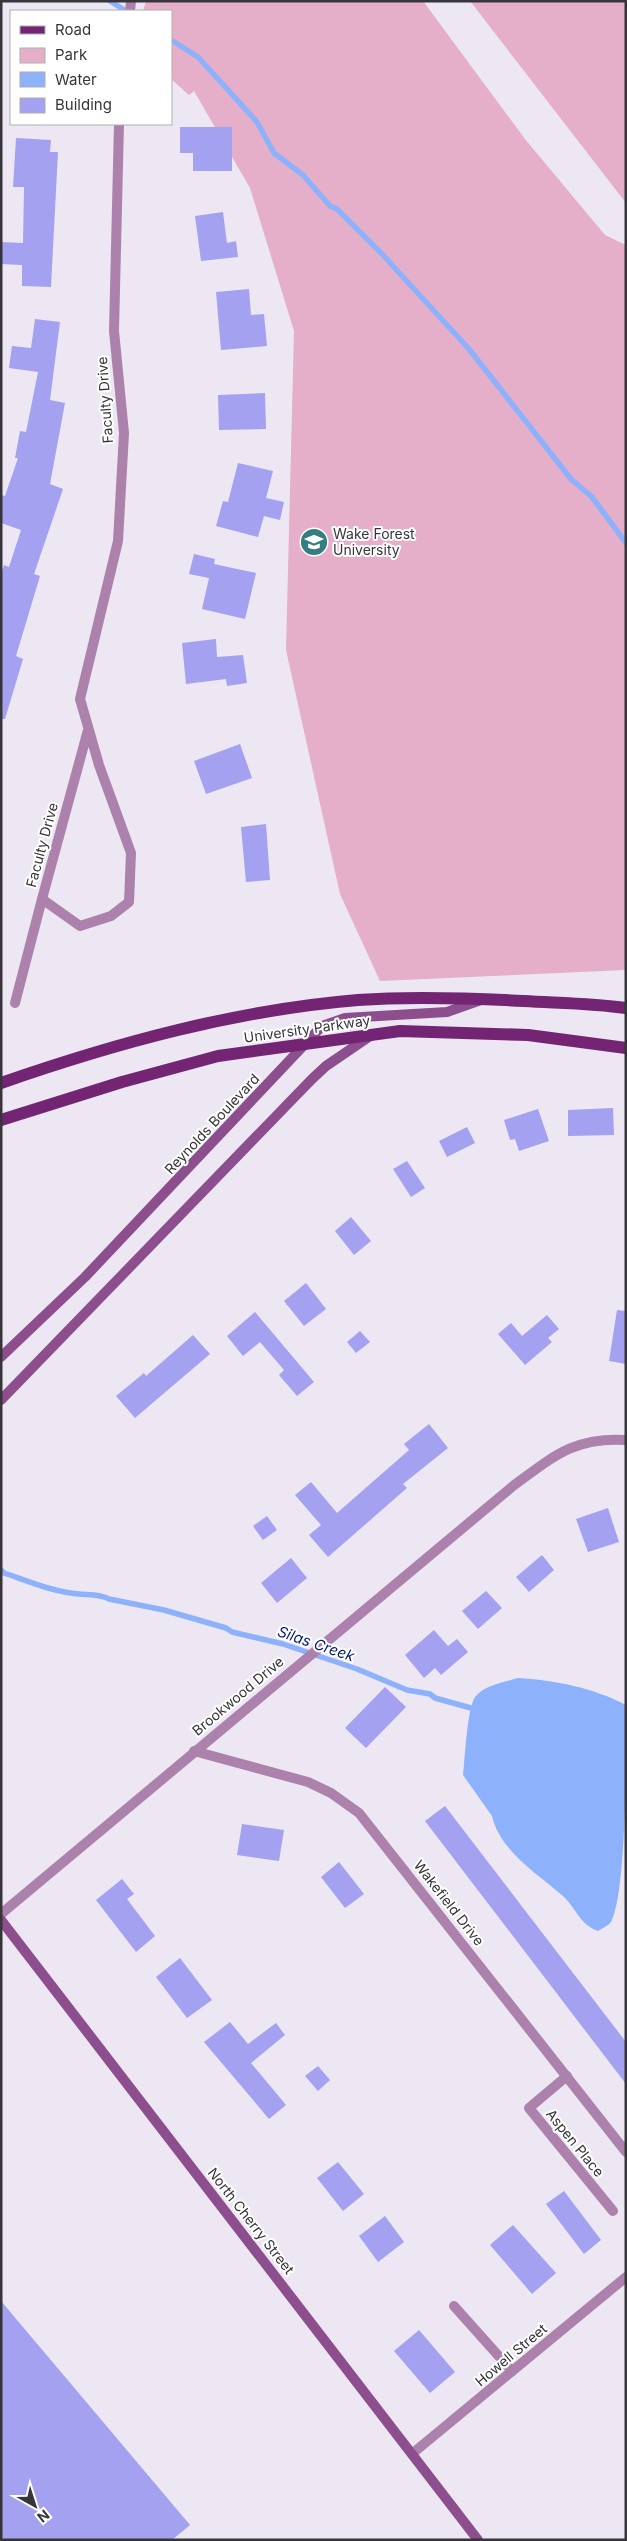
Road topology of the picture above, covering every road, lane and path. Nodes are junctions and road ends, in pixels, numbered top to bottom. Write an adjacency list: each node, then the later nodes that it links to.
1 (119, 125): 2 (street, Faculty Drive)
2 (88, 730): 3 (street, Faculty Drive); 3 (street, Faculty Drive)
3 (42, 899): 5 (street)
4 (484, 999): 6 (main road, University Parkway); 8 (main road, Reynolds Boulevard); 10 (main road, University Parkway)
5 (15, 1003)
6 (626, 1008)
7 (371, 1035): 8 (main road, University Parkway); 9 (main road, University Parkway); 13 (main road)
8 (308, 1043): 11 (main road, University Parkway); 12 (main road, Reynolds Boulevard)
9 (626, 1048)
10 (1, 1083)
11 (1, 1120)
12 (1, 1357)
13 (1, 1400)
14 (626, 1440): 15 (street, Brookwood Drive)
15 (194, 1752): 16 (street, Brookwood Drive); 18 (street, Wakefield Drive)
16 (1, 1914)
17 (1, 1920): 24 (main road, North Cherry Street)
18 (567, 2076): 19 (street, Wakefield Drive); 20 (street, Aspen Place)
19 (626, 2152)
20 (613, 2211)
21 (626, 2277): 23 (street, Howell Street)
22 (454, 2306): 23 (street)
23 (512, 2371): 24 (street, Howell Street)
24 (413, 2453): 25 (main road, North Cherry Street)
25 (478, 2540)

